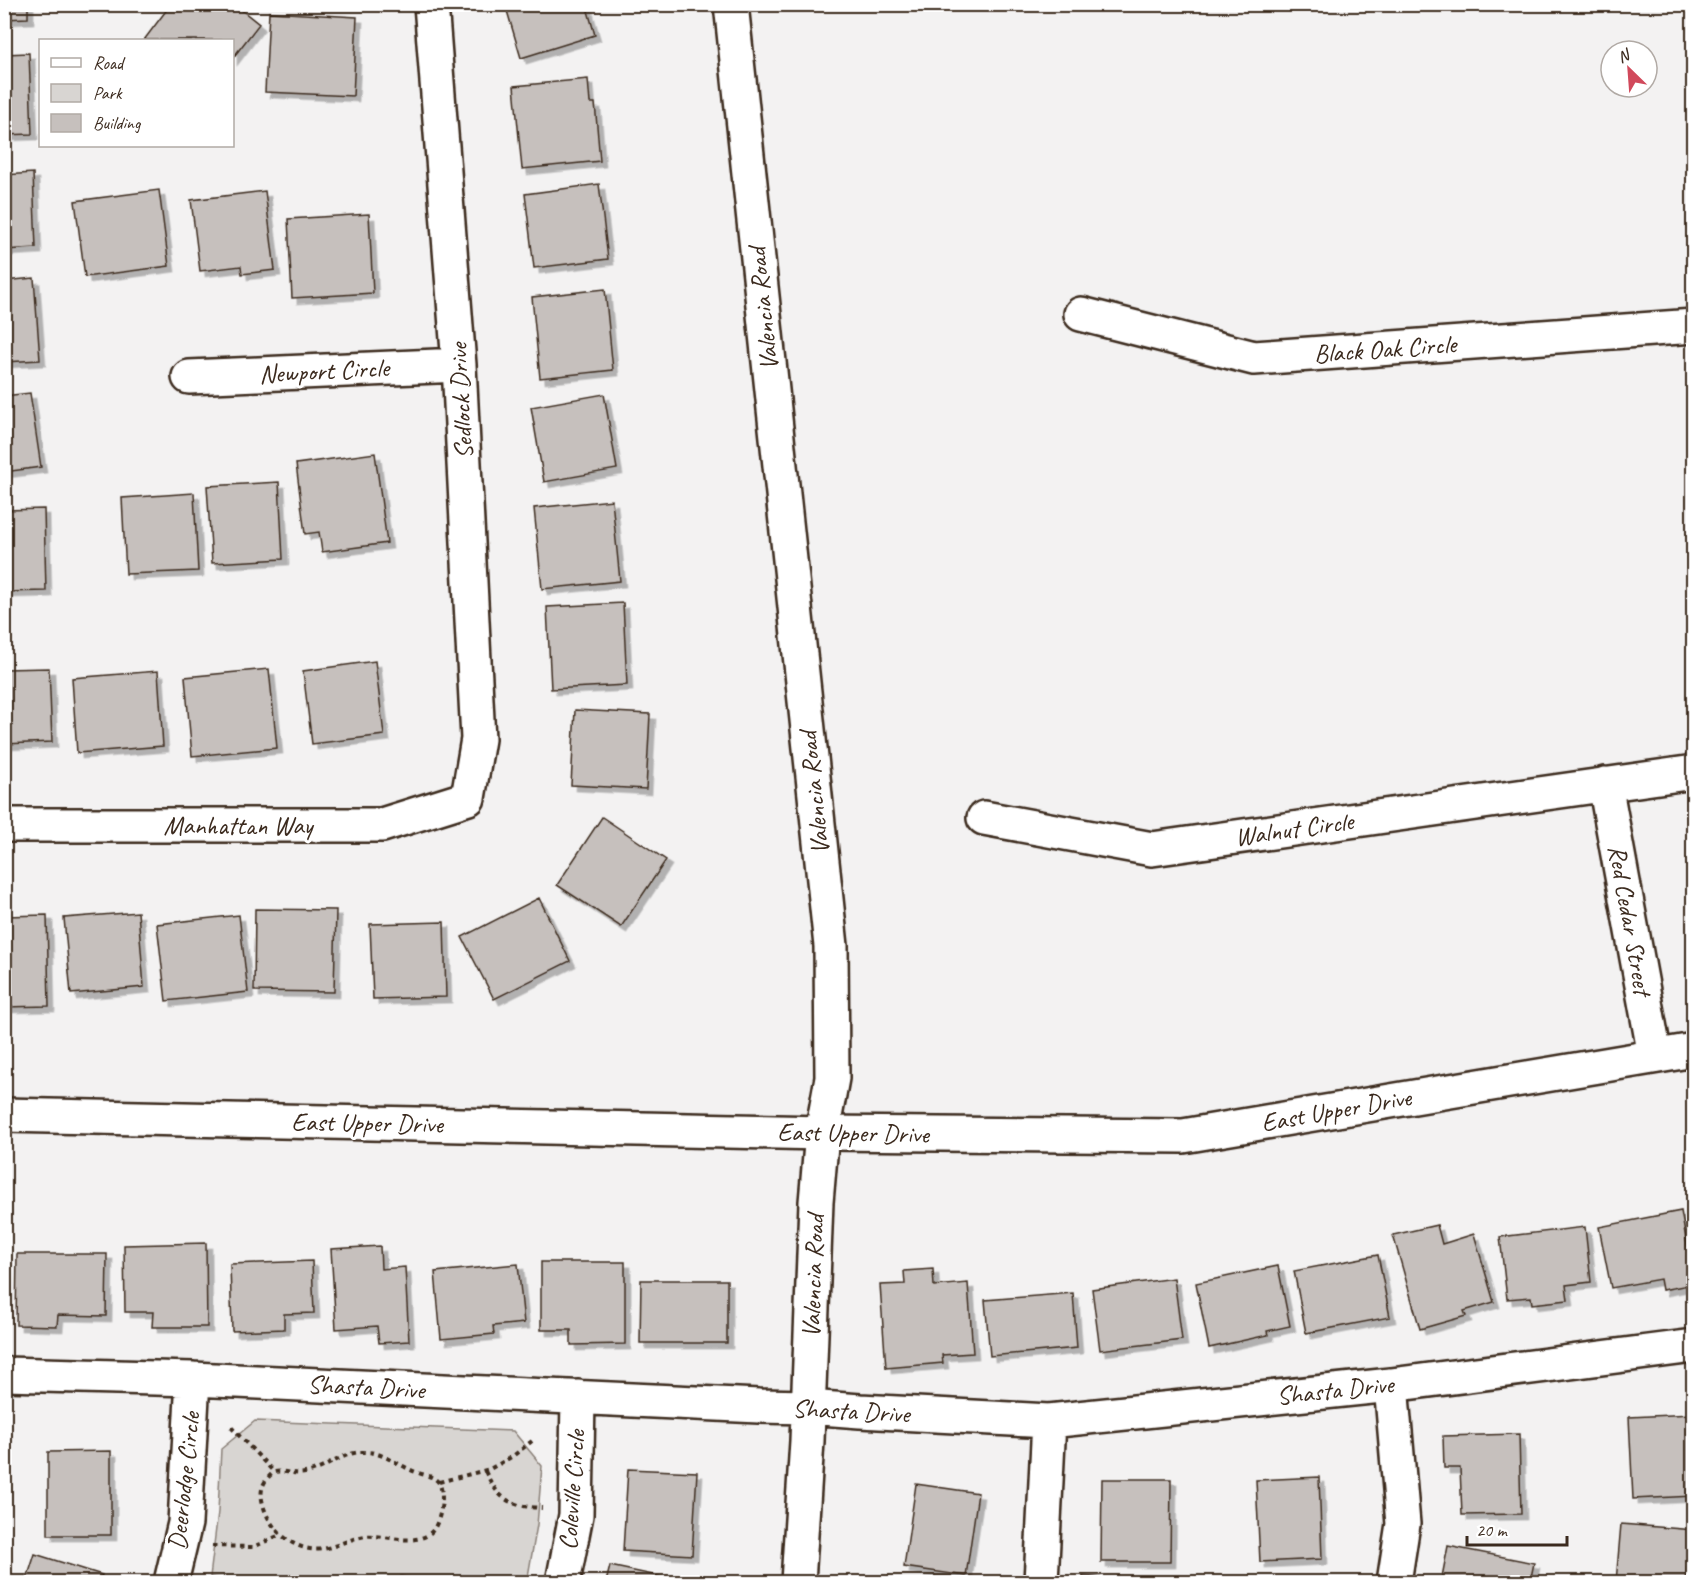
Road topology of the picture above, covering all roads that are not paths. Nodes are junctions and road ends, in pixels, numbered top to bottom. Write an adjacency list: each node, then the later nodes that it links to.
1 (431, 4): 5 (street, Sedlock Drive)
2 (731, 4): 15 (street, Valencia Road)
3 (1081, 314): 4 (street, Black Oak Circle)
4 (1694, 326)
5 (459, 365): 6 (street, Newport Circle); 9 (street, Sedlock Drive)
6 (189, 377)
7 (1694, 772): 8 (street, Walnut Circle)
8 (1605, 784): 10 (street, Walnut Circle); 13 (street, Red Cedar Street)
9 (468, 798): 11 (street, Manhattan Way)
10 (984, 818)
11 (4, 825)
12 (1694, 1050): 13 (street, East Upper Drive)
13 (1655, 1056): 15 (street, East Upper Drive)
14 (4, 1115): 15 (street, East Upper Drive)
15 (822, 1133): 21 (street, Valencia Road)
16 (1694, 1346): 19 (street, Shasta Drive)
17 (4, 1374): 18 (street, Shasta Drive)
18 (194, 1379): 20 (street, Shasta Drive); 23 (street, Deerlodge Circle)
19 (1391, 1385): 22 (street, Shasta Drive); 27 (street)
20 (578, 1397): 21 (street, Shasta Drive); 24 (street, Coleville Circle)
21 (808, 1407): 22 (street, Shasta Drive); 25 (street, Valencia Road)
22 (1049, 1421): 26 (street)
23 (171, 1582)
24 (563, 1582)
25 (798, 1582)
26 (1041, 1582)
27 (1394, 1582)

